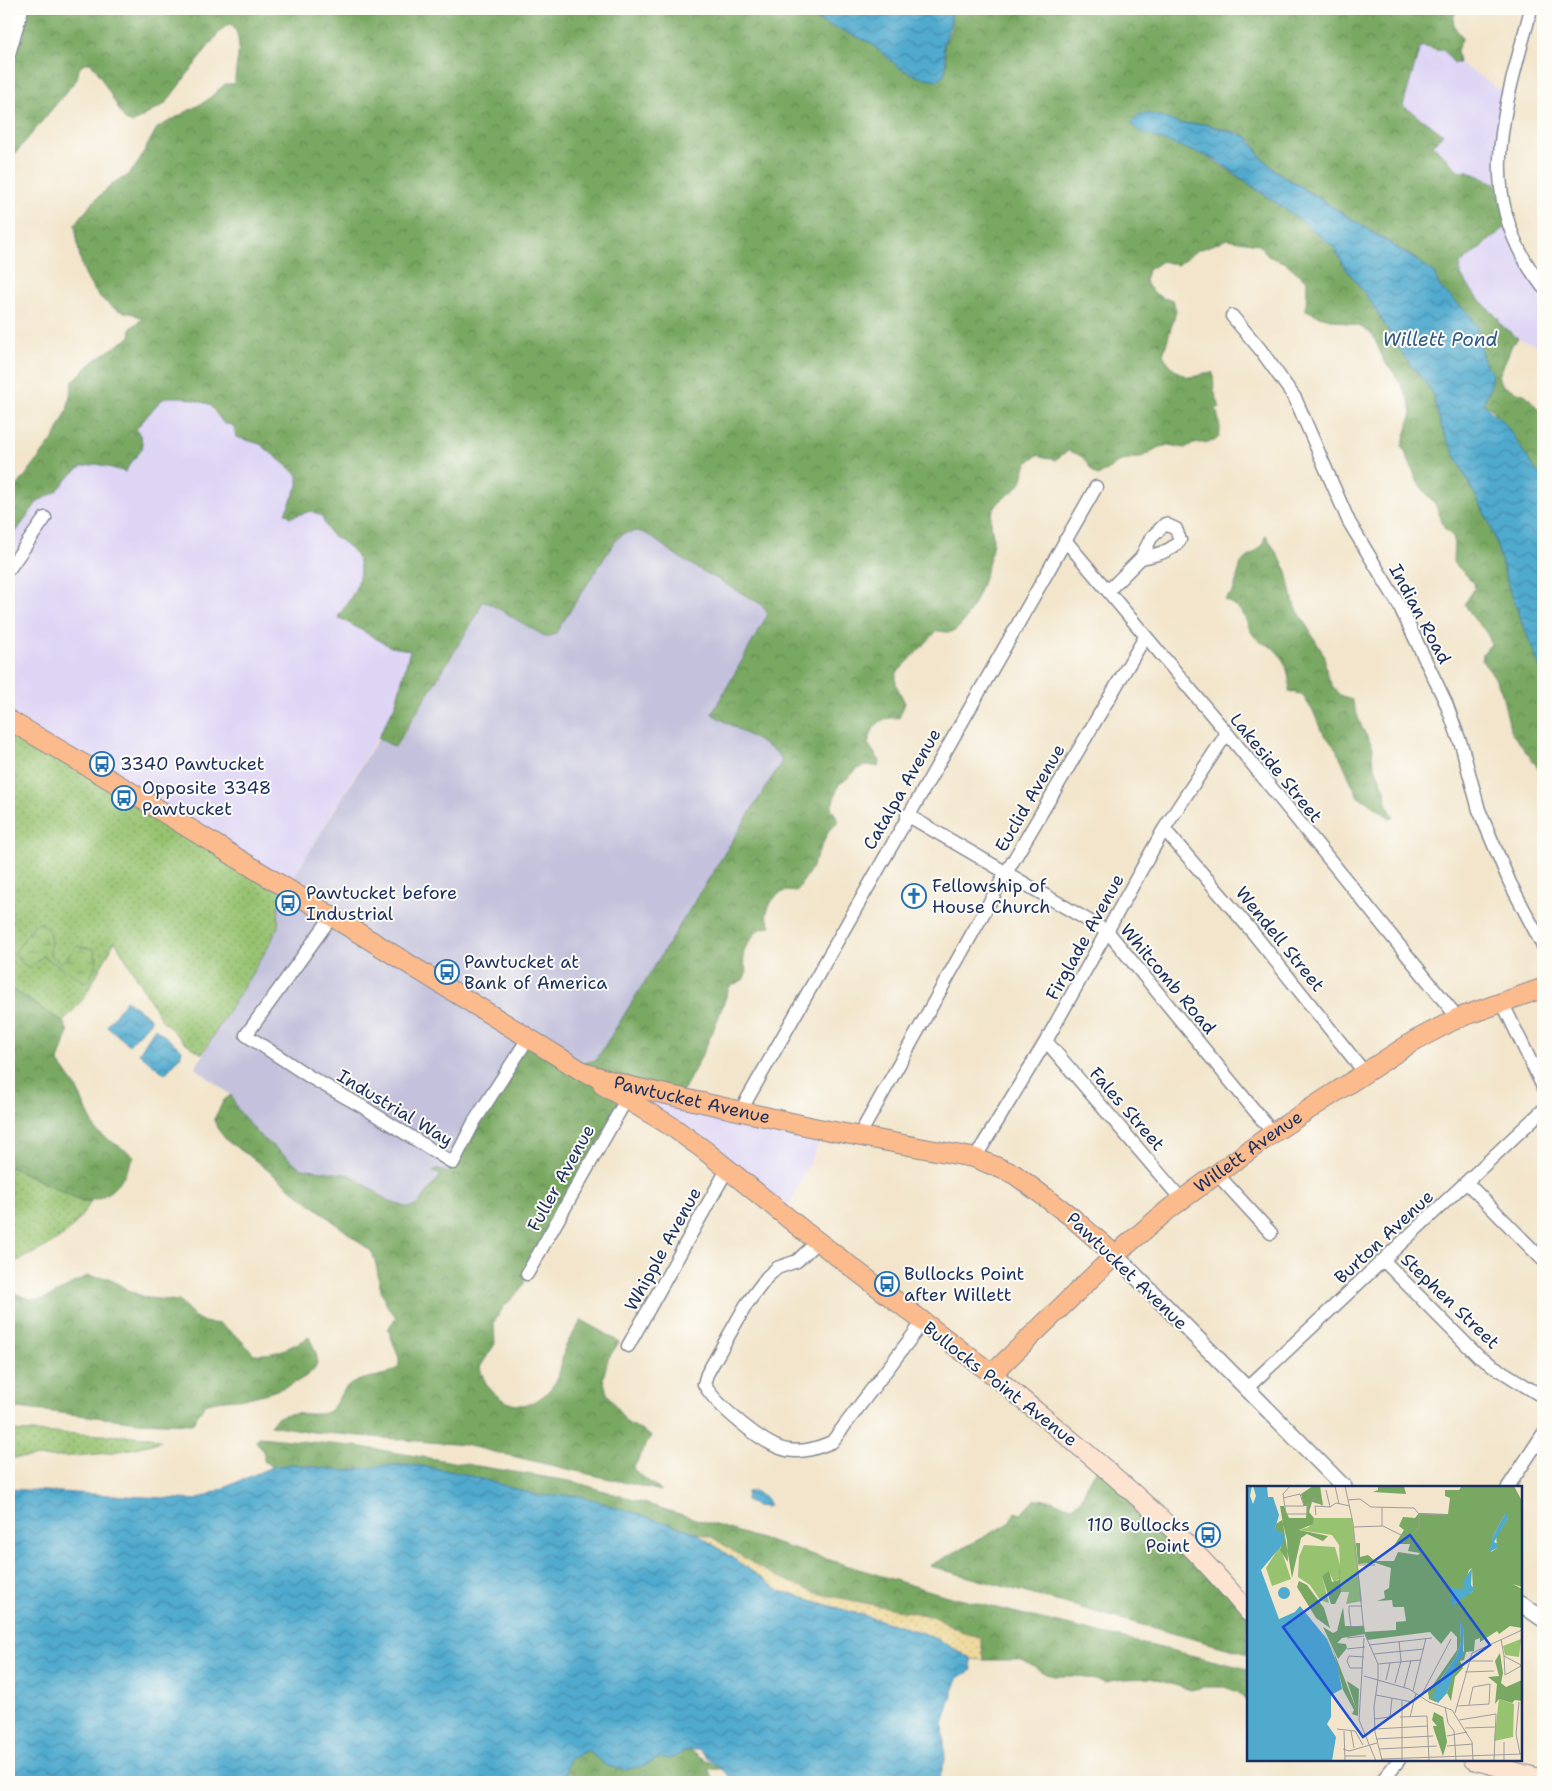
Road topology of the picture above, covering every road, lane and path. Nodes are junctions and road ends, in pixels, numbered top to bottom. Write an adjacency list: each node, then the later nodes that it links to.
1 (22, 9): 3 (street)
2 (1531, 9): 4 (street)
3 (9, 54)
4 (1543, 287)
5 (1232, 316): 20 (street, Indian Road)
6 (1096, 487): 8 (street, Catalpa Avenue)
7 (44, 518): 10 (street)
8 (1065, 540): 11 (street, Lakeside Street); 15 (street, Catalpa Avenue)
9 (1141, 558): 11 (street)
10 (9, 569)
11 (1108, 591): 12 (street, Lakeside Street)
12 (1145, 637): 14 (street, Lakeside Street); 17 (street, Euclid Avenue)
13 (9, 720): 18 (main road)
14 (1227, 733): 16 (street, Firglade Avenue); 23 (street, Lakeside Street)
15 (907, 815): 17 (street, Whitcomb Road); 30 (street, Catalpa Avenue)
16 (1164, 829): 19 (street, Firglade Avenue); 26 (street, Wendell Street)
17 (1006, 873): 19 (street, Whitcomb Road); 34 (street, Euclid Avenue)
18 (332, 916): 24 (main road); 24 (street, Industrial Way)
19 (1108, 932): 25 (street, Firglade Avenue); 33 (street, Whitcomb Road)
20 (1543, 946)
21 (1543, 988): 22 (main road, Willett Avenue)
22 (1502, 1002): 23 (main road, Willett Avenue); 27 (street)
23 (1458, 1018): 26 (main road, Willett Avenue)
24 (529, 1037): 28 (main road, Bullocks Point Avenue)
25 (1046, 1041): 35 (street, Firglade Avenue); 39 (street, Fales Street)
26 (1365, 1073): 33 (main road, Willett Avenue)
27 (1543, 1087)
28 (629, 1093): 29 (main road, Pawtucket Avenue); 32 (main road, Bullocks Point Avenue); 45 (street, Fuller Avenue)
29 (685, 1098): 30 (main road, Pawtucket Avenue); 32 (main road)
30 (741, 1110): 34 (main road, Pawtucket Avenue)
31 (1543, 1110): 38 (street, Burton Avenue)
32 (671, 1126): 36 (main road, Bullocks Point Avenue)
33 (1273, 1134): 37 (main road, Willett Avenue)
34 (859, 1136): 35 (main road, Pawtucket Avenue)
35 (975, 1158): 42 (main road, Pawtucket Avenue)
36 (728, 1168): 41 (main road, Bullocks Point Avenue); 47 (street, Whipple Avenue)
37 (1217, 1174): 39 (main road, Willett Avenue); 40 (street)
38 (1468, 1183): 43 (street); 44 (street, Burton Avenue)
39 (1182, 1200): 42 (main road, Willett Avenue)
40 (1271, 1233)
41 (818, 1241): 46 (main road, Bullocks Point Avenue); 46 (street)
42 (1115, 1255): 48 (main road, Willett Avenue); 49 (street, Pawtucket Avenue)
43 (1543, 1260)
44 (1384, 1261): 49 (street, Burton Avenue); 50 (street, Stephen Street)
45 (527, 1274)
46 (923, 1322): 48 (main road, Bullocks Point Avenue)
47 (628, 1346)
48 (992, 1374): 55 (main road, Bullocks Point Avenue)
49 (1247, 1388): 52 (street, Pawtucket Avenue)
50 (1543, 1397)
51 (1543, 1434): 53 (street)
52 (1343, 1486)
53 (1509, 1486)
54 (1522, 1605): 56 (street)
55 (1247, 1611)
56 (1543, 1619)
57 (1398, 1761): 60 (street)
58 (1477, 1761): 59 (main road)
59 (1543, 1778)
60 (1381, 1782)

